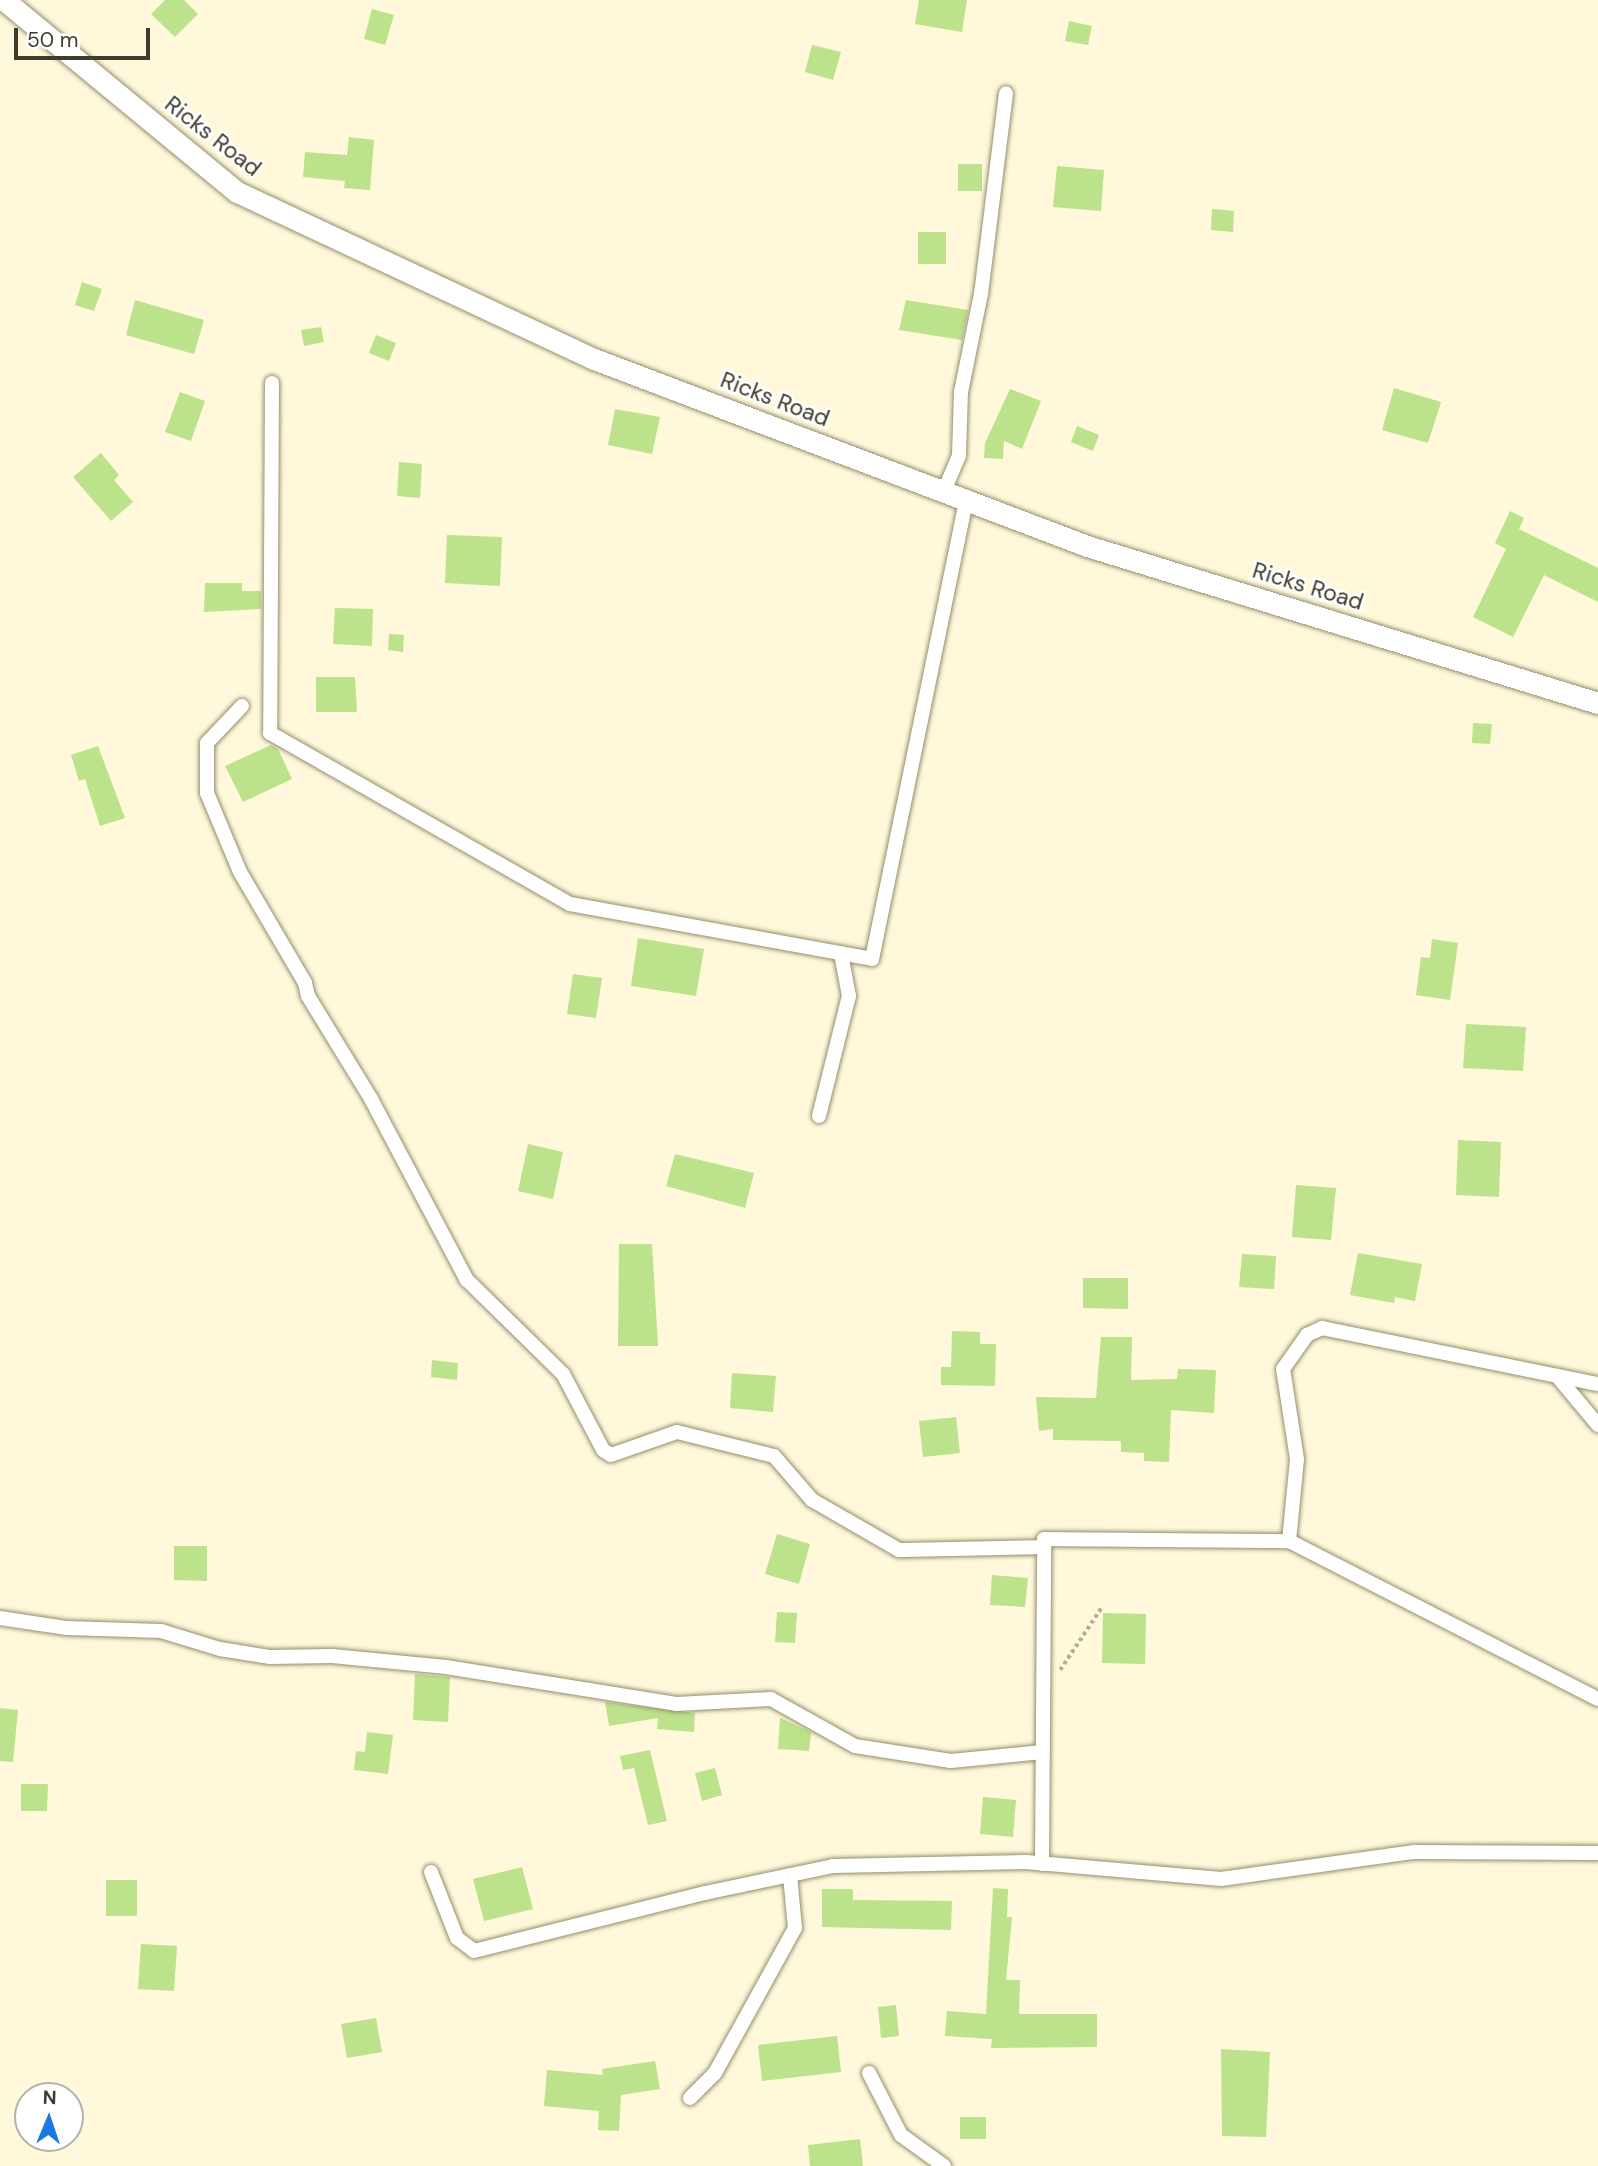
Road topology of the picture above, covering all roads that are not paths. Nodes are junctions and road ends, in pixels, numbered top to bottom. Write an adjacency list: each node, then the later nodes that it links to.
1 (4, 0): 4 (street, Ricks Road)
2 (1006, 94): 4 (street)
3 (272, 383): 8 (street)
4 (944, 491): 5 (street, Ricks Road)
5 (966, 500): 6 (street, Ricks Road); 8 (street)
6 (1598, 703)
7 (242, 706): 14 (street)
8 (841, 954): 9 (street)
9 (819, 1116)
10 (1557, 1376): 11 (street); 12 (street); 13 (street)
11 (1598, 1384)
12 (1598, 1425)
13 (1289, 1541): 14 (street); 16 (street)
14 (1041, 1547): 17 (street)
15 (0, 1618): 17 (street)
16 (1598, 1699)
17 (1043, 1752): 19 (street)
18 (1598, 1853): 19 (street)
19 (1042, 1864): 21 (street)
20 (431, 1872): 21 (street)
21 (790, 1875): 23 (street)
22 (869, 2073): 24 (street)
23 (690, 2098)
24 (944, 2166)

